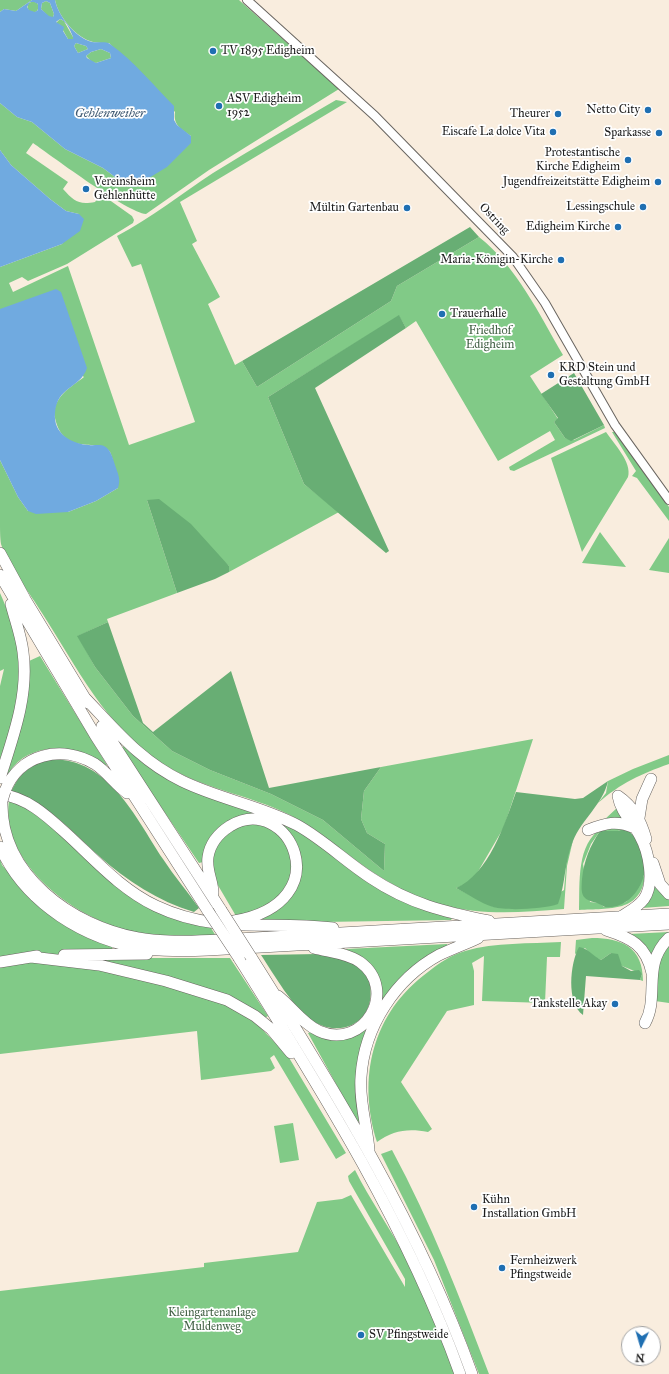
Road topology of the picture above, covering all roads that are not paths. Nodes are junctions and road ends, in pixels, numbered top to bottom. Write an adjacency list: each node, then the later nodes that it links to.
1 (247, 0): 2 (street, Ostring)
2 (669, 500)
3 (0, 553): 6 (highway)
4 (0, 575): 5 (highway)
5 (8, 590): 6 (highway); 8 (highway)
6 (47, 646): 7 (highway); 11 (highway)
7 (84, 697): 17 (highway); 21 (highway)
8 (1, 774)
9 (651, 779): 12 (highway)
10 (3, 795): 11 (highway); 20 (highway); 24 (highway)
11 (137, 800): 34 (highway, bridge)
12 (640, 818): 13 (highway); 16 (highway)
13 (635, 829): 14 (highway); 19 (highway)
14 (588, 830)
15 (0, 847): 28 (highway)
16 (669, 894)
17 (214, 900): 20 (highway); 32 (highway, bridge)
18 (669, 914): 19 (highway)
19 (620, 917): 21 (highway)
20 (213, 923): 24 (highway)
21 (504, 924): 24 (highway)
22 (669, 924): 23 (highway)
23 (600, 928): 25 (highway); 31 (highway)
24 (363, 932)
25 (488, 934): 27 (highway); 35 (highway)
26 (669, 938): 31 (highway)
27 (304, 945): 28 (highway); 32 (highway)
28 (180, 951): 29 (highway)
29 (31, 957): 30 (highway); 34 (highway)
30 (0, 962)
31 (652, 979): 33 (highway)
32 (273, 992): 35 (highway)
33 (645, 1023)
34 (315, 1081): 35 (highway)
35 (366, 1155): 36 (highway); 37 (highway)
36 (460, 1374)
37 (472, 1374)

